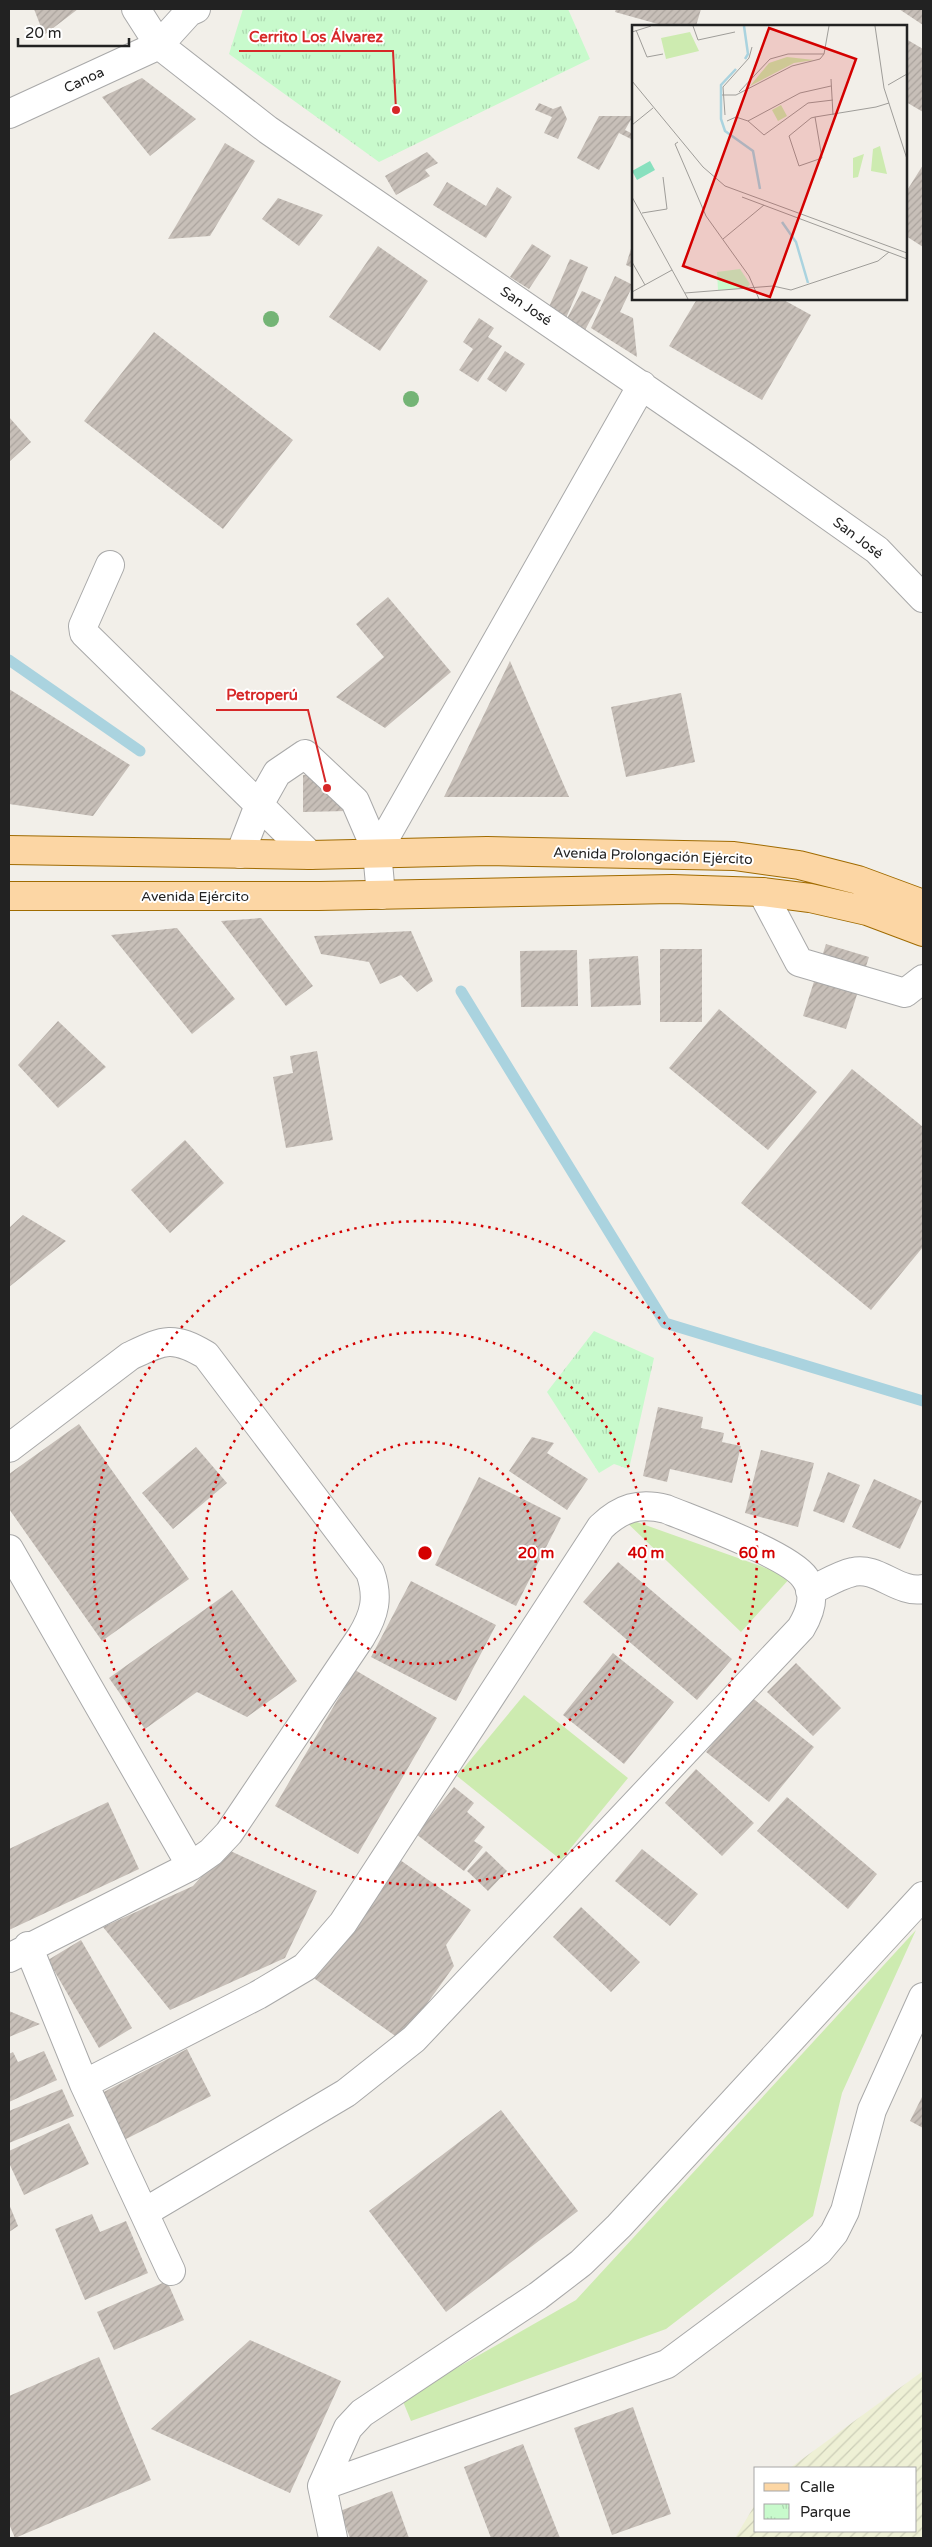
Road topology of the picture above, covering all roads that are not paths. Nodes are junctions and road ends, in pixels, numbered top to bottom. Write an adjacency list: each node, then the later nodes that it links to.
1 (136, 9): 3 (street, San José)
2 (196, 9): 3 (street)
3 (159, 45): 4 (street, Canoa); 5 (street, San José)
4 (9, 114)
5 (642, 385): 7 (street, San José); 10 (street)
6 (110, 565): 8 (street)
7 (923, 598)
8 (259, 806): 10 (street); 11 (street); 12 (street)
9 (9, 850): 11 (main road)
10 (377, 852): 12 (main road); 14 (street); 16 (main road, Avenida Prolongación Ejército)
11 (240, 854): 12 (main road)
12 (310, 855)
13 (762, 892): 14 (main road); 17 (main road); 18 (street)
14 (381, 895): 15 (main road, Avenida Ejército)
15 (9, 896)
16 (923, 904)
17 (923, 932)
18 (923, 979)
19 (9, 1448): 23 (street)
20 (9, 1549): 23 (street)
21 (923, 1590): 22 (street)
22 (810, 1591): 27 (street); 28 (street)
23 (191, 1866): 25 (street)
24 (923, 1896): 30 (street)
25 (18, 1952): 27 (street)
26 (923, 1998): 30 (street)
27 (84, 2084): 28 (street)
28 (145, 2212): 29 (street)
29 (171, 2271)
30 (322, 2486): 31 (street)
31 (333, 2538)

